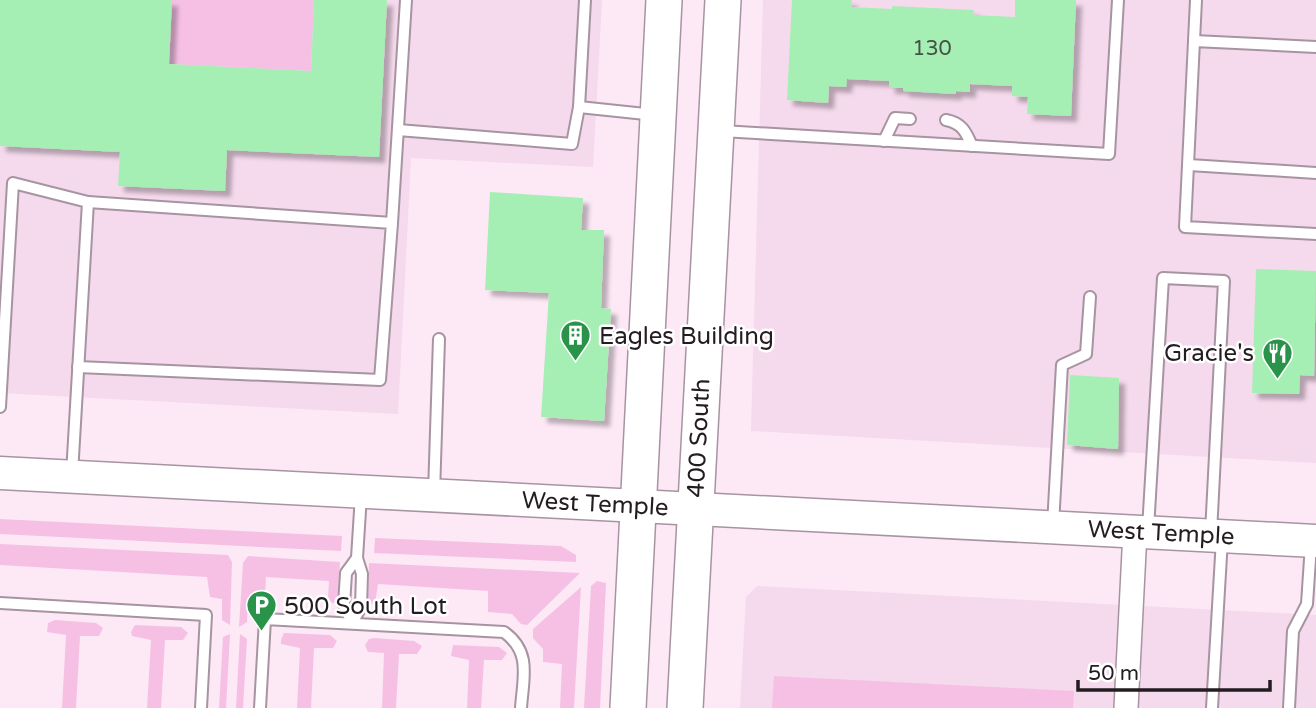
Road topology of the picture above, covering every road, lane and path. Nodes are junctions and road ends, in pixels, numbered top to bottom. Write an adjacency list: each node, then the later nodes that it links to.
1 (406, 0): 13 (lane)
2 (585, 0): 9 (lane)
3 (664, 0): 10 (main road)
4 (723, 0): 14 (main road, 400 South)
5 (1118, 0): 16 (lane)
6 (1196, 0): 7 (lane)
7 (1194, 41): 8 (lane); 17 (lane)
8 (1316, 47)
9 (579, 107): 10 (lane); 13 (lane)
10 (658, 115): 32 (main road)
11 (910, 118): 15 (lane)
12 (947, 120): 16 (lane)
13 (398, 130): 22 (lane)
14 (716, 131): 15 (lane); 33 (main road, 400 South)
15 (884, 141): 16 (lane)
16 (972, 146)
17 (1189, 165): 18 (lane); 23 (lane)
18 (1316, 173)
19 (0, 182): 20 (lane)
20 (13, 183): 21 (lane); 27 (lane)
21 (88, 202): 22 (lane); 26 (lane)
22 (392, 223): 26 (lane)
23 (1316, 234)
24 (1090, 297): 34 (lane)
25 (439, 339): 31 (lane)
26 (78, 367): 29 (lane)
27 (0, 408)
28 (0, 473): 29 (main road, West Temple)
29 (72, 477): 30 (main road, West Temple)
30 (361, 492): 31 (main road, West Temple); 38 (lane)
31 (433, 495): 32 (main road, West Temple)
32 (638, 506): 33 (main road, West Temple); 44 (main road)
33 (696, 509): 34 (main road, West Temple); 45 (main road, 400 South)
34 (1052, 527): 35 (main road, West Temple)
35 (1142, 532): 36 (main road, West Temple); 36 (lane); 46 (street)
36 (1216, 536): 37 (main road, West Temple); 47 (lane)
37 (1314, 541): 48 (lane)
38 (357, 558): 40 (lane); 40 (lane)
39 (0, 603): 41 (lane)
40 (352, 624): 42 (lane); 43 (lane)
41 (201, 708)
42 (260, 708)
43 (521, 708)
44 (628, 708)
45 (685, 708)
46 (1126, 708)
47 (1212, 708)
48 (1289, 708)

